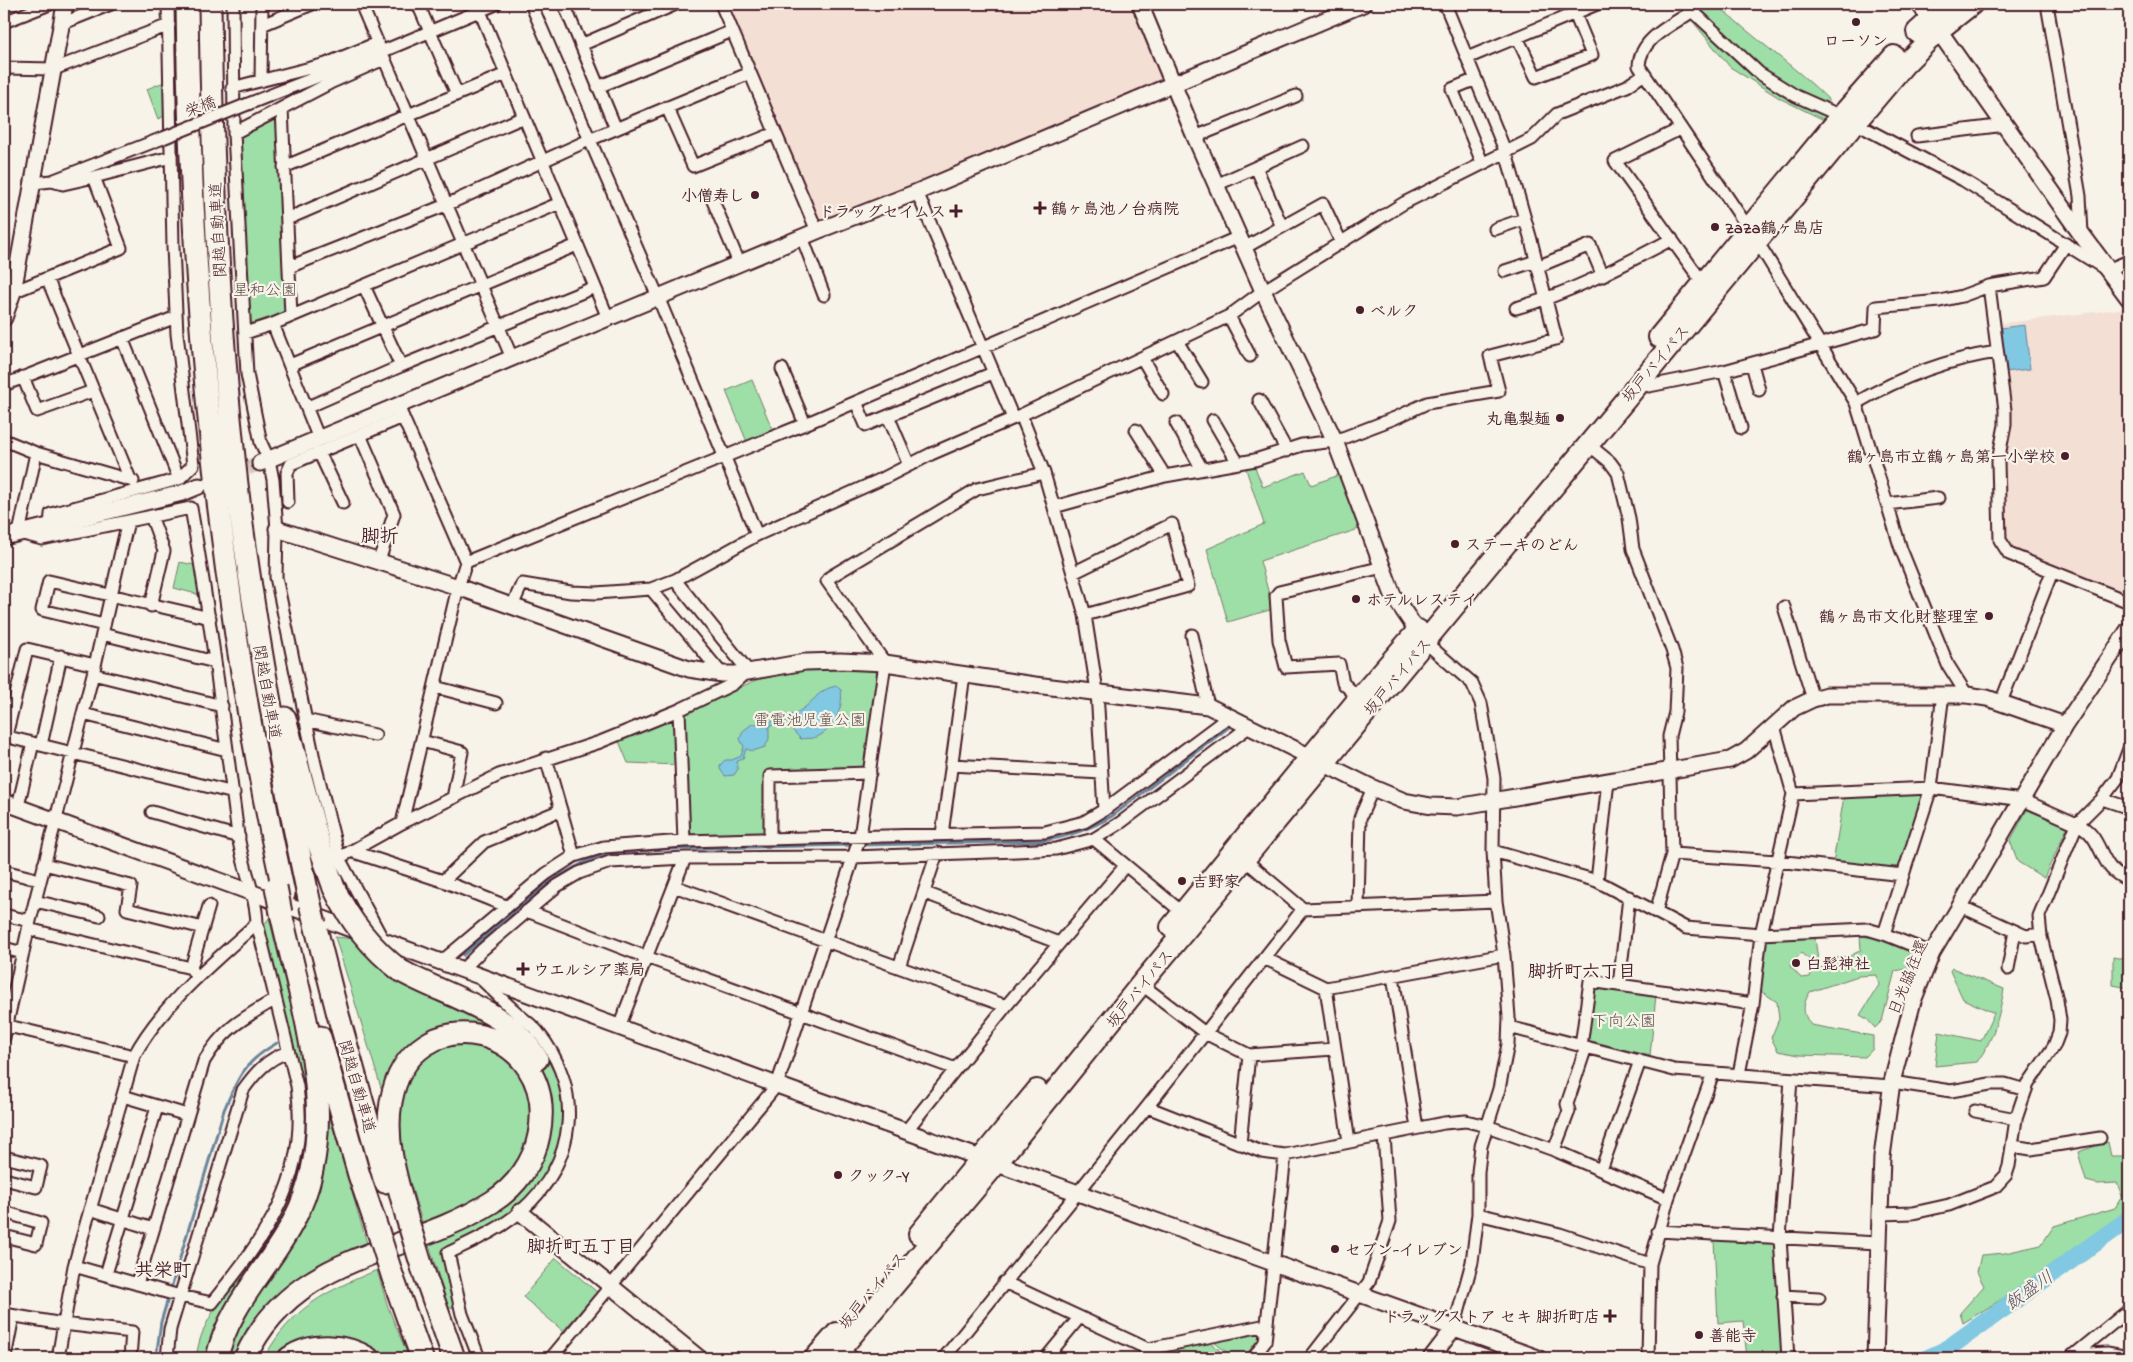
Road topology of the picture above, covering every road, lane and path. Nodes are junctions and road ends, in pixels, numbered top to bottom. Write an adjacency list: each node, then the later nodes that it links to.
1 (50, 4): 28 (street)
2 (65, 4): 29 (street)
3 (110, 4): 29 (street)
4 (168, 4): 30 (street)
5 (187, 4): 290 (highway, 関越自動車道)
6 (210, 4): 191 (highway, 関越自動車道)
7 (233, 4): 47 (street)
8 (262, 4): 31 (street)
9 (312, 4): 31 (street)
10 (361, 4): 36 (street)
11 (418, 4): 32 (street)
12 (496, 4): 24 (street)
13 (531, 4): 62 (street)
14 (564, 4): 35 (street)
15 (676, 4): 35 (street)
16 (721, 4): 33 (street)
17 (1140, 4): 45 (street)
18 (1363, 4): 45 (street)
19 (1445, 4): 37 (street)
20 (1598, 4): 26 (street)
21 (1948, 4): 27 (highway, 坂戸バイパス)
22 (1972, 4): 27 (highway, 坂戸バイパス)
23 (2047, 4): 85 (street)
24 (478, 7): 32 (street); 41 (street)
25 (1689, 8): 42 (street); 54 (street)
26 (1575, 14): 34 (street); 34 (street)
27 (1930, 17): 54 (highway, 坂戸バイパス); 55 (main road)
28 (4, 22)
29 (61, 24): 39 (street)
30 (169, 25): 39 (street); 65 (street)
31 (262, 25): 44 (street)
32 (430, 31): 36 (street); 48 (street)
33 (732, 31): 40 (street); 46 (street)
34 (1517, 37): 37 (street)
35 (581, 45): 46 (street)
36 (380, 52): 44 (street); 51 (street); 52 (street); 72 (street, 栄橋, bridge)
37 (1467, 58): 43 (street)
38 (4, 68): 39 (street)
39 (54, 69): 73 (street)
40 (750, 73): 50 (street); 59 (street)
41 (506, 74): 48 (street); 53 (street)
42 (1643, 75): 57 (street); 64 (street)
43 (1476, 79): 64 (street); 68 (street)
44 (261, 81): 47 (street)
45 (1172, 83): 61 (street); 75 (street)
46 (598, 87): 56 (street)
47 (232, 88): 58 (street)
48 (457, 94): 52 (street)
49 (1296, 96): 61 (street)
50 (668, 107): 56 (street); 59 (street)
51 (282, 108): 58 (street); 69 (street)
52 (408, 116): 66 (street); 69 (street)
53 (524, 117): 66 (street); 67 (street)
54 (1848, 119): 84 (highway, 坂戸バイパス); 91 (street)
55 (2005, 125): 60 (street); 85 (main road)
56 (616, 128): 62 (street)
57 (1680, 129): 84 (street); 87 (street)
58 (234, 133): 121 (street)
59 (775, 133): 83 (street)
60 (1917, 136)
61 (1195, 137): 74 (street)
62 (589, 140): 67 (street); 109 (street)
63 (1303, 146): 70 (street)
64 (1506, 153): 68 (street); 80 (street)
65 (171, 157): 71 (street); 115 (street)
66 (426, 159): 78 (street); 79 (street)
67 (542, 160): 77 (street); 78 (street)
68 (1482, 162): 89 (street)
69 (284, 167): 79 (street)
70 (1256, 167): 74 (street); 81 (street)
71 (94, 177): 72 (street); 100 (street)
72 (52, 181): 73 (street)
73 (33, 183): 106 (street)
74 (1216, 185): 88 (street)
75 (917, 192): 83 (street); 125 (street)
76 (713, 201): 94 (street)
77 (560, 202): 90 (street); 92 (street)
78 (446, 205): 90 (street); 96 (street)
79 (287, 218): 96 (street)
80 (1524, 219): 82 (street); 95 (street)
81 (1282, 227): 88 (street); 89 (street)
82 (1495, 229)
83 (817, 231): 86 (street)
84 (1753, 235): 101 (highway, 坂戸バイパス); 124 (street); 138 (highway, 坂戸バイパス)
85 (2082, 235): 97 (main road)
86 (802, 237): 94 (street); 108 (street)
87 (1672, 239): 99 (street); 101 (street)
88 (1242, 242): 107 (street); 125 (street)
89 (1341, 242): 107 (street)
90 (462, 243): 102 (street); 103 (street)
91 (2066, 244): 97 (street); 104 (street)
92 (577, 245): 102 (street); 105 (street)
93 (2129, 261): 97 (street)
94 (739, 263): 109 (street)
95 (1537, 264): 98 (street); 99 (street); 111 (street)
96 (289, 267): 113 (street)
97 (2107, 270): 110 (main road)
98 (1505, 271)
99 (1603, 276): 111 (street)
100 (47, 278): 106 (street); 127 (street)
101 (1703, 283): 205 (highway, 坂戸バイパス)
102 (480, 284): 119 (street); 120 (street)
103 (364, 286): 113 (street); 120 (street)
104 (1989, 286): 124 (street); 126 (street)
105 (595, 287): 117 (street); 119 (street)
106 (13, 292): 116 (street)
107 (1263, 292): 114 (street); 158 (street)
108 (824, 295)
109 (658, 297): 117 (street); 163 (street)
110 (2129, 298)
111 (1546, 300): 112 (street); 158 (street)
112 (1516, 308)
113 (291, 316): 118 (street)
114 (1229, 316): 123 (street); 128 (street)
115 (176, 317): 122 (street); 171 (street)
116 (4, 318)
117 (608, 318): 129 (street)
118 (273, 324): 121 (street); 132 (street)
119 (498, 325): 129 (street); 133 (street)
120 (383, 326): 132 (street); 133 (street)
121 (245, 333): 164 (street)
122 (122, 338): 127 (street); 171 (street)
123 (1177, 342): 130 (street); 139 (street)
124 (1822, 345): 131 (street); 146 (street)
125 (982, 348): 136 (street); 145 (street)
126 (1997, 352): 146 (street); 189 (street)
127 (79, 355): 137 (street); 142 (street)
128 (1250, 356)
129 (512, 358): 148 (street)
130 (1142, 358): 143 (street); 150 (street)
131 (1752, 364): 135 (street); 141 (street)
132 (290, 365): 147 (street)
133 (401, 366): 147 (street)
134 (782, 369): 153 (street)
135 (1724, 371): 138 (street); 154 (street)
136 (993, 373): 149 (street); 150 (street)
137 (23, 377): 140 (street); 142 (street)
138 (1640, 380): 159 (highway, 坂戸バイパス)
139 (1202, 382)
140 (4, 385)
141 (1759, 390)
142 (93, 391): 170 (street)
143 (1163, 394)
144 (1259, 400): 161 (street)
145 (856, 402): 149 (street); 153 (street)
146 (1856, 403): 177 (street)
147 (308, 407): 160 (street)
148 (400, 411): 156 (street); 160 (street); 187 (street)
149 (888, 416): 166 (street)
150 (1017, 417): 166 (street); 168 (street)
151 (1213, 420): 165 (street)
152 (1176, 423): 167 (street)
153 (805, 424): 163 (street)
154 (1741, 428)
155 (1136, 430): 169 (street)
156 (360, 435): 160 (street); 186 (street)
157 (4, 440): 162 (street)
158 (1335, 441): 161 (street); 188 (street)
159 (1588, 444): 205 (highway, 坂戸バイパス); 240 (street)
160 (319, 445): 164 (street); 175 (street); 176 (street)
161 (1287, 451): 165 (street)
162 (36, 453): 170 (street); 183 (street)
163 (725, 457): 184 (street); 187 (street)
164 (264, 461): 182 (street)
165 (1238, 463): 167 (street)
166 (910, 465): 184 (street)
167 (1202, 469): 169 (street)
168 (1044, 474): 178 (street); 208 (street)
169 (1165, 476): 178 (street)
170 (130, 479): 173 (street)
171 (179, 479): 173 (street)
172 (199, 486): 181 (street)
173 (142, 489): 181 (street)
174 (1938, 498): 177 (street)
175 (288, 502)
176 (343, 503)
177 (1887, 504): 216 (street)
178 (1054, 507): 190 (street)
179 (151, 516): 180 (street); 197 (street); 201 (street)
180 (128, 521): 183 (street); 195 (street)
181 (50, 526): 183 (street)
182 (277, 529): 186 (street); 226 (street)
183 (19, 533): 185 (street)
184 (757, 535): 192 (street)
185 (4, 537)
186 (379, 561): 193 (street)
187 (466, 562): 193 (street)
188 (1383, 567): 205 (street); 217 (street)
189 (2052, 572): 196 (street); 219 (street)
190 (1073, 573): 200 (street); 200 (street)
191 (249, 575): 379 (highway, 関越自動車道); 413 (highway, bridge)
192 (675, 580): 194 (street); 210 (street)
193 (458, 587): 198 (street); 213 (street)
194 (651, 589): 198 (street); 211 (street)
195 (110, 596): 197 (street); 203 (street); 203 (street)
196 (2129, 602)
197 (151, 606): 201 (street)
198 (512, 606): 211 (street)
199 (1784, 607): 218 (street)
200 (1085, 615): 214 (street)
201 (210, 618): 207 (street)
202 (2129, 629): 227 (street, 日光脇往還)
203 (102, 630): 207 (street); 209 (street)
204 (1192, 635): 222 (street)
205 (1421, 637): 217 (highway, 坂戸バイパス); 238 (highway, 坂戸バイパス); 250 (street)
206 (61, 656): 209 (street); 231 (street); 233 (street)
207 (215, 662): 221 (street)
208 (885, 663): 210 (street); 212 (street); 241 (street)
209 (94, 669): 221 (street); 224 (street)
210 (747, 673): 211 (street); 223 (street)
211 (722, 674)
212 (964, 675): 214 (street); 239 (street)
213 (434, 687): 220 (street); 232 (street)
214 (1097, 691): 222 (street); 242 (street)
215 (1943, 694): 216 (street); 218 (street); 245 (street)
216 (1967, 695): 219 (street)
217 (1359, 698): 238 (highway, 坂戸バイパス)
218 (1813, 699): 229 (street)
219 (2001, 702): 227 (street)
220 (496, 703)
221 (222, 706): 235 (street)
222 (1208, 706): 225 (street)
223 (679, 710): 237 (street); 265 (street)
224 (83, 714): 235 (street); 236 (street)
225 (1230, 716): 228 (street); 255 (street)
226 (306, 720): 230 (street); 272 (street)
227 (2065, 725): 251 (street, 日光脇往還)
228 (1250, 726): 238 (street); 264 (street)
229 (1774, 726): 240 (street); 247 (street)
230 (375, 735)
231 (5, 736): 233 (street)
232 (422, 741): 248 (street); 258 (street)
233 (37, 744): 236 (street); 252 (street)
234 (2129, 749): 249 (street)
235 (227, 750): 246 (street)
236 (73, 752): 246 (street); 257 (street)
237 (546, 758): 248 (street); 254 (street)
238 (1318, 760): 244 (street); 274 (highway, 坂戸バイパス); 298 (highway, 坂戸バイパス)
239 (951, 765): 242 (street); 260 (street)
240 (1670, 771): 243 (street); 269 (street)
241 (870, 773): 262 (street); 263 (street)
242 (1102, 773): 255 (street)
243 (1608, 781): 250 (street); 283 (street)
244 (1373, 788): 250 (street); 293 (street)
245 (1931, 788): 247 (street); 251 (street); 279 (street)
246 (234, 793): 261 (street)
247 (1793, 794): 275 (street)
248 (453, 798): 258 (street)
249 (2102, 799): 253 (street); 259 (street)
250 (1493, 800): 267 (street)
251 (2023, 800): 259 (street); 294 (street, 日光脇往還)
252 (11, 804): 257 (street)
253 (2129, 808)
254 (561, 810): 270 (street); 282 (street)
255 (1104, 810): 260 (street)
256 (152, 812): 261 (street)
257 (55, 820): 276 (street); 285 (street)
258 (402, 823): 266 (street)
259 (2077, 824): 281 (street); 307 (street)
260 (942, 834): 262 (street)
261 (239, 836): 285 (street)
262 (860, 837): 263 (street); 271 (street)
263 (770, 839): 265 (street)
264 (1094, 839): 268 (street); 277 (street)
265 (684, 841): 270 (street)
266 (351, 850): 272 (street); 282 (street)
267 (1493, 851): 283 (street); 289 (street)
268 (937, 853): 271 (street); 286 (street)
269 (1672, 854): 275 (street); 297 (street)
270 (574, 856): 292 (street)
271 (853, 857): 273 (street); 309 (street)
272 (339, 858): 308 (street)
273 (684, 858): 284 (street); 296 (street)
274 (1246, 860): 295 (street); 324 (highway, 坂戸バイパス)
275 (1777, 861): 279 (street); 305 (street)
276 (44, 864): 280 (street); 303 (street)
277 (1125, 866): 298 (street); 310 (street)
278 (4, 871): 280 (street)
279 (1903, 875): 306 (street)
280 (40, 880): 288 (street)
281 (2129, 880)
282 (443, 881): 292 (street)
283 (1597, 881): 287 (street)
284 (674, 886): 309 (street); 315 (street)
285 (252, 892): 301 (street); 308 (street)
286 (925, 893): 310 (street); 318 (street)
287 (1629, 897): 297 (street); 325 (street)
288 (35, 901): 300 (street); 302 (street)
289 (1496, 901): 293 (street); 314 (street)
290 (283, 902): 411 (highway); 416 (highway, 関越自動車道, bridge)
291 (210, 906): 303 (street)
292 (506, 906): 317 (street)
293 (1358, 906): 295 (street)
294 (1960, 906): 304 (street); 313 (street, 日光脇往還)
295 (1303, 909): 316 (street)
296 (527, 911): 315 (street); 320 (street)
297 (1656, 912): 305 (street)
298 (1183, 913): 368 (highway, 坂戸バイパス)
299 (4, 915): 302 (street)
300 (99, 916)
301 (257, 924): 321 (street); 328 (street)
302 (29, 925): 312 (street); 321 (street)
303 (203, 928): 321 (street)
304 (2015, 931): 307 (street); 319 (street)
305 (1760, 934): 306 (street); 329 (street)
306 (1884, 934): 313 (street)
307 (2041, 934): 350 (street)
308 (383, 940): 317 (street)
309 (825, 940): 318 (street); 331 (street)
310 (1059, 943): 330 (street)
311 (4, 948): 312 (street)
312 (23, 953): 333 (street)
313 (1932, 953): 348 (street, 日光脇往還)
314 (1504, 955): 323 (street); 335 (street)
315 (646, 957): 331 (street); 334 (street)
316 (1264, 958): 326 (street); 336 (street)
317 (441, 962): 320 (street)
318 (899, 967): 330 (street)
319 (2008, 969)
320 (462, 970): 322 (street)
321 (194, 973): 342 (street)
322 (477, 975): 327 (street); 332 (street)
323 (1392, 976): 326 (street); 358 (street)
324 (1141, 984): 336 (street); 368 (highway, 坂戸バイパス)
325 (1619, 985): 329 (street); 338 (street)
326 (1326, 988): 339 (street)
327 (525, 993): 332 (street); 334 (street)
328 (274, 1000): 340 (street); 355 (street)
329 (1753, 1004): 346 (street)
330 (1006, 1006): 344 (street)
331 (802, 1013): 344 (street); 349 (street)
332 (517, 1014): 375 (street)
333 (5, 1025): 337 (street); 342 (street)
334 (619, 1027): 349 (street)
335 (1509, 1027): 338 (street); 357 (street)
336 (1205, 1033): 341 (street); 353 (street)
337 (4, 1037)
338 (1584, 1047): 343 (street); 365 (street)
339 (1334, 1049): 341 (street); 362 (street)
340 (288, 1052): 394 (street); 394 (street)
341 (1249, 1055): 363 (street)
342 (134, 1056): 351 (street)
343 (1640, 1061): 345 (street); 369 (street)
344 (956, 1069): 359 (street)
345 (1712, 1073): 346 (street); 372 (street)
346 (1739, 1074): 347 (street)
347 (1791, 1079): 348 (street); 383 (street)
348 (1891, 1084): 350 (street); 377 (street, 日光脇往還)
349 (777, 1085): 359 (street); 392 (street)
350 (2026, 1090): 356 (street)
351 (122, 1096): 352 (street); 373 (street)
352 (157, 1106): 355 (street); 378 (street)
353 (1147, 1107): 363 (street); 371 (street)
354 (1975, 1111): 356 (street)
355 (187, 1115): 380 (street)
356 (2016, 1119): 364 (street)
357 (1487, 1126): 358 (street); 365 (street); 376 (street)
358 (1417, 1128): 360 (street)
359 (906, 1131): 368 (street)
360 (1384, 1135): 362 (street); 393 (street)
361 (2100, 1138): 364 (street)
362 (1349, 1142): 366 (street)
363 (1240, 1144): 366 (street)
364 (2013, 1146): 377 (street)
365 (1554, 1150): 369 (street)
366 (1285, 1156): 385 (street)
367 (4, 1157): 370 (street)
368 (989, 1161): 371 (street); 404 (highway, 坂戸バイパス); 422 (highway, 坂戸バイパス)
369 (1601, 1170): 372 (street)
370 (4, 1179)
371 (1077, 1193): 385 (street); 390 (street)
372 (1668, 1200): 381 (street)
373 (90, 1210): 378 (street); 387 (street)
374 (4, 1212): 382 (street)
375 (520, 1212): 392 (street); 419 (street)
376 (1478, 1214): 386 (street); 402 (street)
377 (1880, 1214): 384 (street, 日光脇往還)
378 (122, 1219): 380 (street); 389 (street)
379 (402, 1220): 388 (highway, 関越自動車道); 412 (highway)
380 (153, 1229): 391 (street)
381 (1658, 1231): 383 (street); 386 (street)
382 (4, 1236)
383 (1780, 1238): 384 (street); 395 (street)
384 (1878, 1243): 431 (street, 日光脇往還)
385 (1274, 1263): 393 (street); 401 (street)
386 (1650, 1264): 429 (street)
387 (74, 1266): 389 (street); 400 (street)
388 (418, 1268): 417 (highway, 関越自動車道); 418 (highway)
389 (106, 1274): 391 (street)
390 (1004, 1282): 399 (street); 423 (street)
391 (137, 1284): 394 (street)
392 (611, 1286): 420 (street); 421 (street)
393 (1360, 1295): 402 (street); 426 (street)
394 (180, 1296): 410 (street)
395 (1783, 1296): 396 (street); 430 (street)
396 (1818, 1298)
397 (2129, 1310): 405 (street)
398 (8, 1315): 400 (street); 407 (street)
399 (1079, 1318): 403 (street); 424 (street)
400 (63, 1324): 408 (street); 409 (street)
401 (1268, 1325): 403 (street); 425 (street)
402 (1454, 1328): 427 (street); 428 (street)
403 (1144, 1354)
404 (842, 1355)
405 (2072, 1357): 406 (street)
406 (2129, 1357)
407 (5, 1358)
408 (58, 1358)
409 (130, 1358)
410 (167, 1358)
411 (217, 1358)
412 (245, 1358)
413 (257, 1358)
414 (289, 1358): 415 (highway)
415 (368, 1358)
416 (422, 1358)
417 (446, 1358)
418 (454, 1358)
419 (478, 1358)
420 (551, 1358)
421 (699, 1358)
422 (816, 1358)
423 (944, 1358)
424 (1046, 1358)
425 (1253, 1358)
426 (1310, 1358)
427 (1431, 1358)
428 (1538, 1358)
429 (1648, 1358)
430 (1788, 1358)
431 (1875, 1358)

